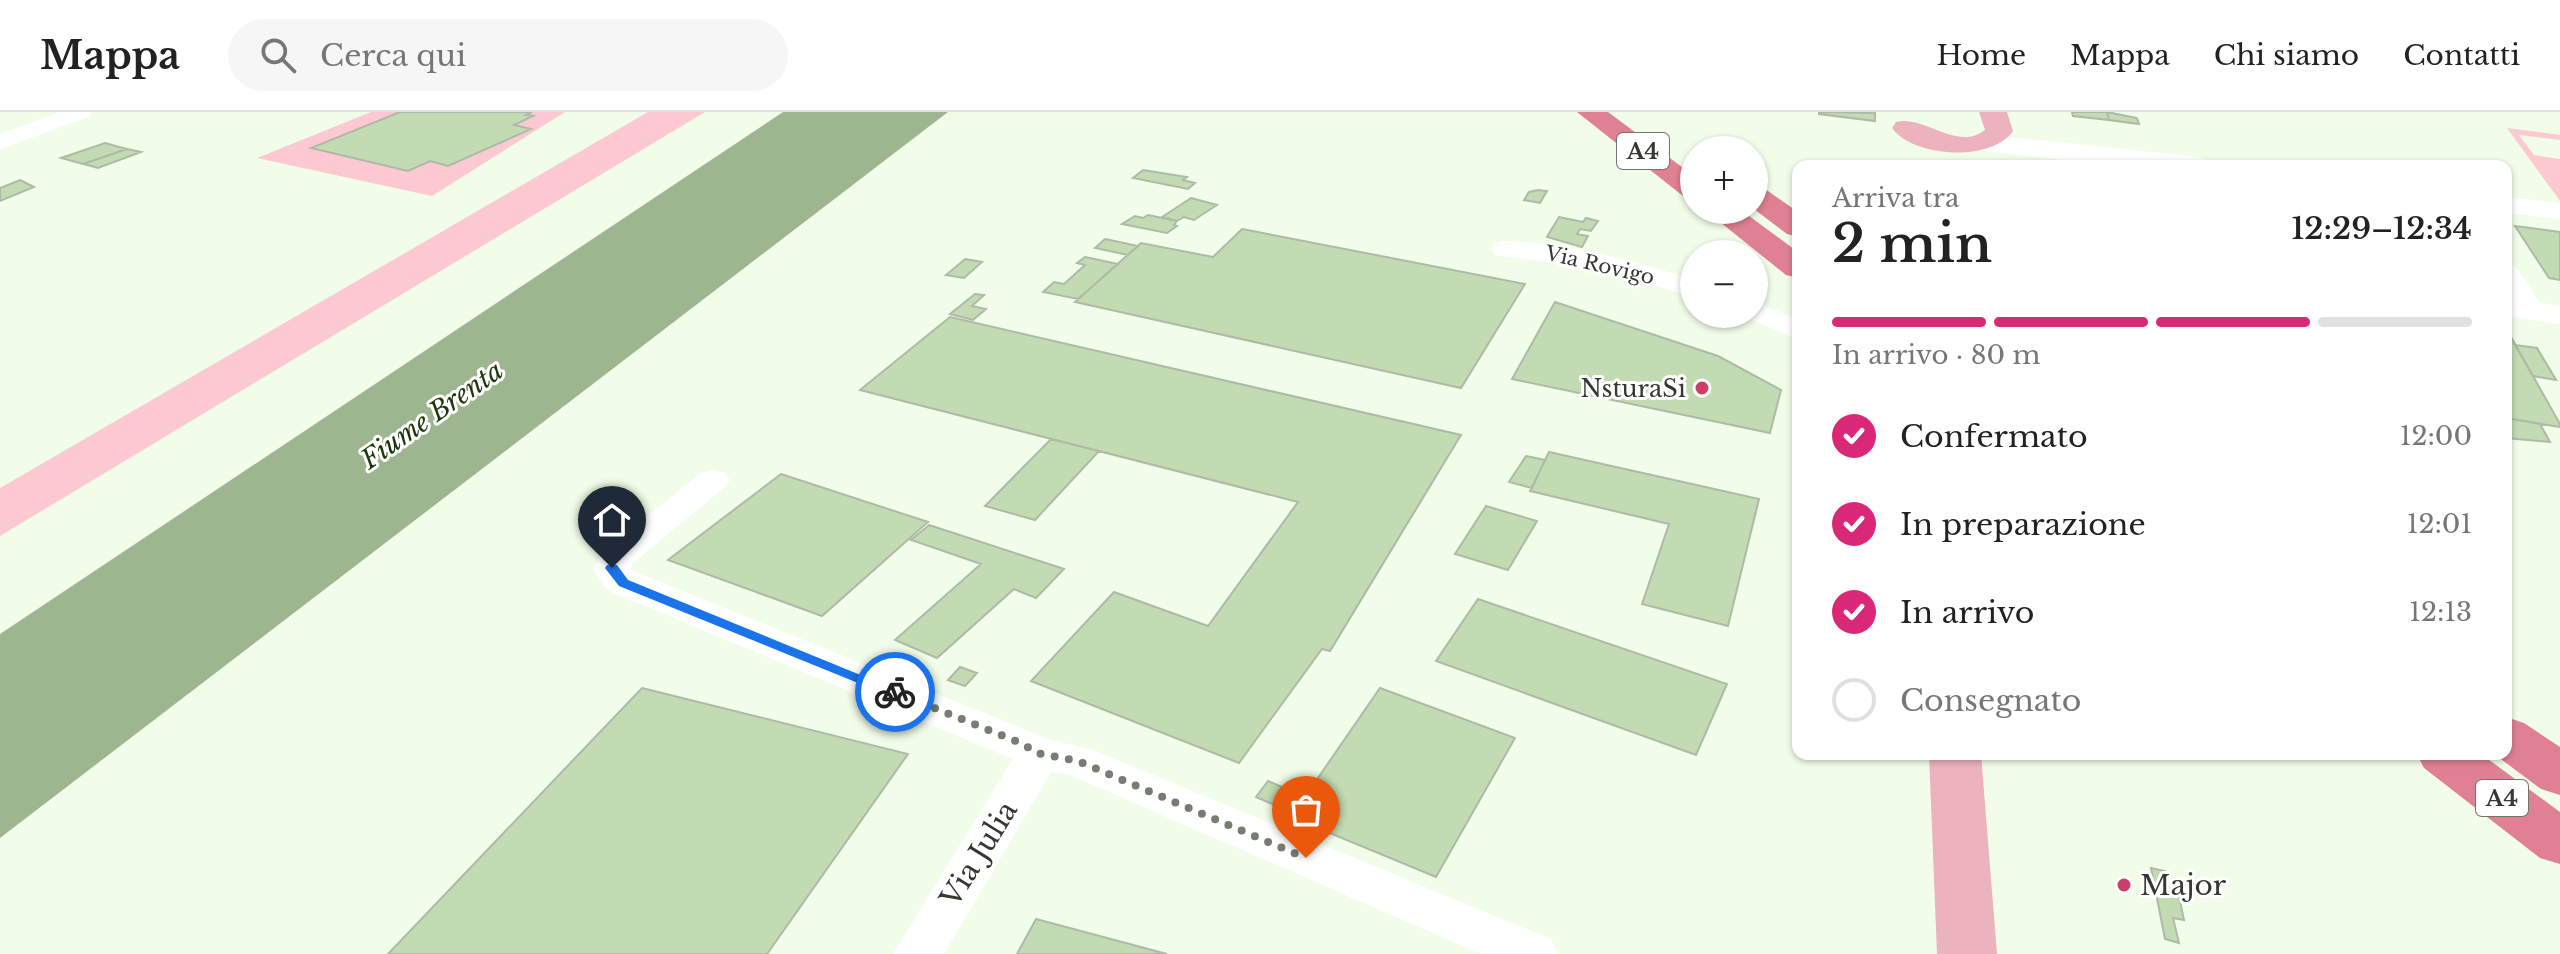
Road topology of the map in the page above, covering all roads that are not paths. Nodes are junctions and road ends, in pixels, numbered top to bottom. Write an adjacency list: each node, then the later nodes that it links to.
1 (81, 112): 5 (street)
2 (1591, 112): 9 (highway, A4)
3 (1902, 120): 4 (main road); 6 (main road)
4 (1983, 130): 7 (main road); 8 (street)
5 (0, 142)
6 (1922, 160)
7 (1928, 160)
8 (2150, 160)
9 (1680, 179)
10 (1768, 205): 13 (highway)
11 (2512, 206): 12 (street)
12 (2560, 211)
13 (1792, 223)
14 (1740, 224): 16 (highway)
15 (1504, 249): 17 (street, Via Rovigo)
16 (1792, 263)
17 (1680, 285)
18 (2518, 309): 19 (street)
19 (2560, 315)
20 (1768, 317): 21 (street)
21 (1792, 327)
22 (713, 480): 24 (street)
23 (2512, 740): 27 (highway, A4)
24 (1037, 753): 29 (street, Via Julia); 30 (street)
25 (1955, 760): 31 (main road)
26 (2451, 760): 28 (highway, A4)
27 (2560, 775)
28 (2560, 842)
29 (918, 954)
30 (1533, 954)
31 (1967, 954)

